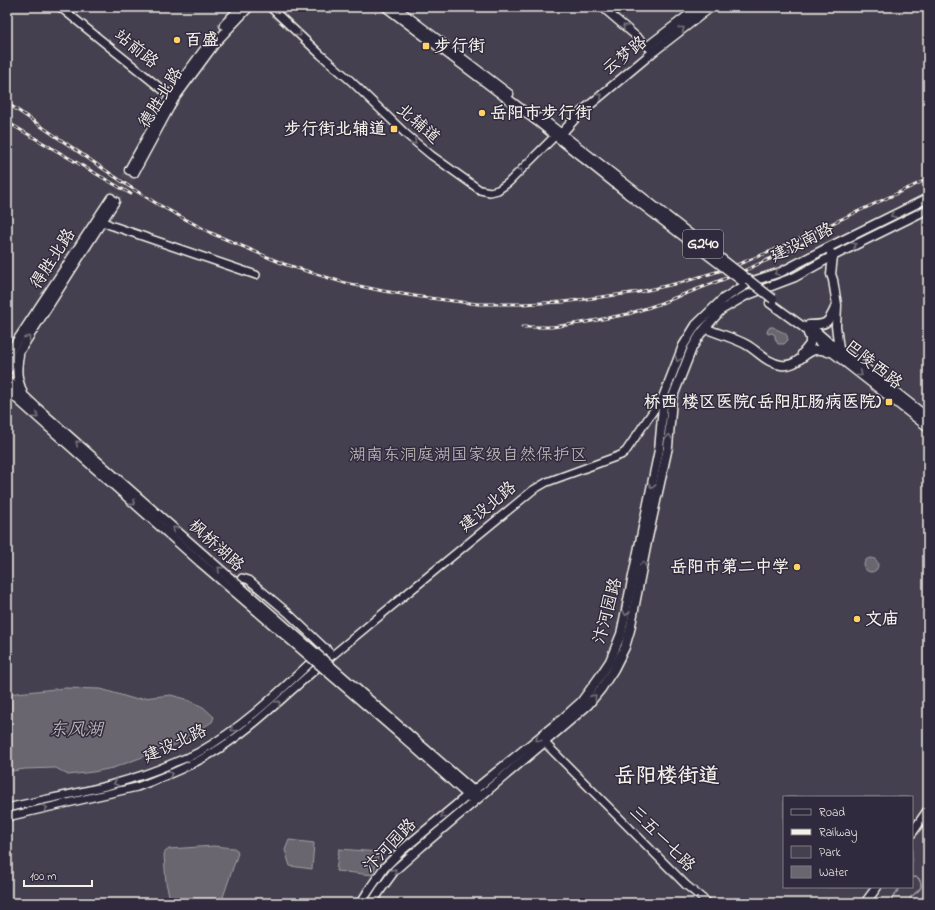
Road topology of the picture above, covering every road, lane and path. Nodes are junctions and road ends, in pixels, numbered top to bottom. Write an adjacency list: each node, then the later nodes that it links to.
1 (60, 7): 12 (main road, 站前路)
2 (67, 7): 12 (main road, 站前路)
3 (241, 7): 12 (main road)
4 (249, 7): 12 (main road, 德胜北路)
5 (270, 7): 13 (main road, 北辅道, one-way to 13)
6 (386, 7): 13 (main road)
7 (395, 7): 13 (main road)
8 (602, 7): 11 (main road, one-way to 8)
9 (699, 7): 11 (main road)
10 (711, 7): 11 (main road, 云梦路, one-way to 10)
11 (651, 49): 13 (main road, 云梦路, one-way to 11)
12 (173, 96): 14 (main road, 德胜北路)
13 (558, 135): 23 (main road, G240, bridge)
14 (132, 171)
15 (928, 198): 18 (main road, 建设南路, one-way to 18)
16 (928, 208): 19 (main road, 建设南路, one-way to 16)
17 (102, 221): 20 (main road); 25 (main road, one-way to 17); 25 (main road, 得胜北路)
18 (829, 247): 19 (main road); 22 (main road, 建设南路, one-way to 22)
19 (833, 256): 21 (main road); 24 (main road, 建设南路)
20 (256, 275)
21 (836, 305): 23 (main road); 26 (main road)
22 (696, 325): 33 (main road, 汴河园路, one-way to 33)
23 (807, 327): 26 (main road, 巴陵西路 / G240); 26 (main road, 巴陵西路 / G240); 28 (main road)
24 (701, 333): 28 (main road); 41 (main road, 汴河园路, one-way to 24)
25 (13, 351): 27 (main road, 得胜北路); 29 (main road); 32 (main road)
26 (837, 352): 28 (main road); 34 (main road, 巴陵西路 / G240); 35 (main road, 巴陵西路 / G240, one-way to 35)
27 (7, 356)
28 (794, 364)
29 (7, 370)
30 (7, 380): 32 (main road, 枫桥湖路)
31 (7, 390): 36 (main road, 枫桥湖路, one-way to 36)
32 (24, 395): 36 (main road, 枫桥湖路, one-way to 32)
33 (664, 395): 39 (main road, 建设北路); 42 (main road, 汴河园路, one-way to 42)
34 (928, 418)
35 (928, 426)
36 (202, 558): 37 (main road, 枫桥湖路, one-way to 36, bridge); 40 (main road, 枫桥湖路, bridge)
37 (236, 584): 38 (main road); 40 (main road, 枫桥湖路, bridge)
38 (326, 648): 39 (main road); 45 (main road, 建设北路, one-way to 45)
39 (332, 654): 48 (main road, 建设北路, one-way to 39)
40 (405, 735): 43 (main road)
41 (545, 743): 42 (main road, 汴河园路); 55 (main road, 三五一七路)
42 (520, 758): 43 (main road, 汴河园路); 44 (main road, 汴河园路)
43 (470, 793): 44 (main road); 53 (main road, 汴河园路, one-way to 53)
44 (478, 799): 54 (main road, 汴河园路, one-way to 44)
45 (7, 808)
46 (928, 810): 49 (main road)
47 (928, 815): 50 (main road)
48 (7, 817)
49 (913, 832)
50 (913, 837)
51 (872, 888): 56 (main road)
52 (876, 888): 57 (main road)
53 (361, 903)
54 (372, 903)
55 (708, 903)
56 (862, 903)
57 (866, 903)

